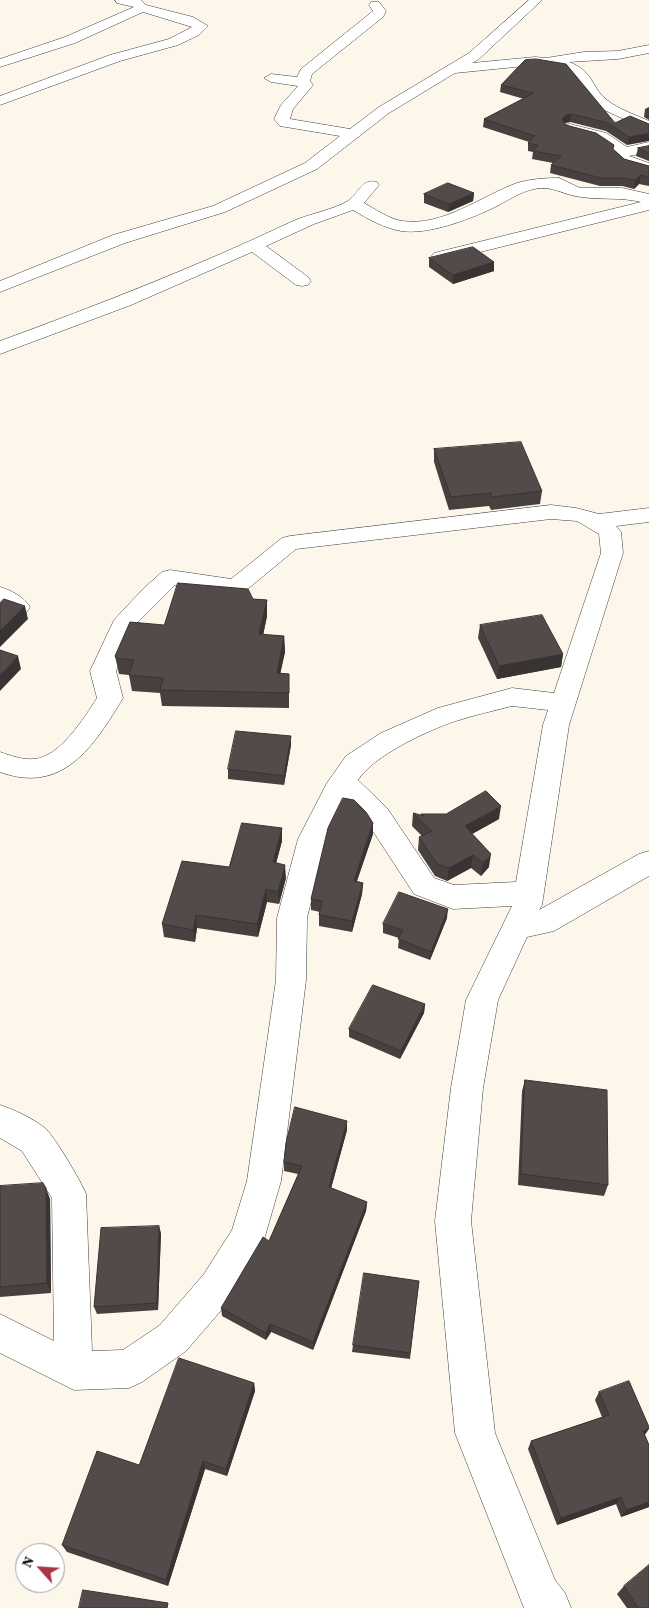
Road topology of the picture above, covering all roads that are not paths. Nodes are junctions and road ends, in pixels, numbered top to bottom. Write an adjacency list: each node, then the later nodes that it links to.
1 (121, 0): 4 (street)
2 (536, 0): 8 (street)
3 (375, 5): 10 (street)
4 (142, 8): 6 (street); 11 (street)
5 (649, 49): 7 (street)
6 (0, 62)
7 (547, 62): 8 (street); 12 (street)
8 (452, 69): 14 (street)
9 (271, 78): 10 (street)
10 (303, 82): 14 (street)
11 (0, 101)
12 (649, 127)
13 (570, 128): 16 (street)
14 (353, 134): 25 (street)
15 (649, 147): 16 (street)
16 (624, 152): 17 (street)
17 (649, 168)
18 (371, 185): 20 (street)
19 (649, 199): 20 (street)
20 (354, 204): 22 (street)
21 (649, 205): 23 (street)
22 (254, 245): 24 (street); 26 (street)
23 (440, 257)
24 (302, 281)
25 (0, 287)
26 (2, 345)
27 (649, 515): 28 (street)
28 (599, 521): 29 (street); 30 (street)
29 (563, 703): 31 (street); 33 (street)
30 (0, 762)
31 (342, 782): 33 (street); 37 (street)
32 (649, 862): 34 (street)
33 (529, 893): 34 (street)
34 (516, 928): 38 (street)
35 (0, 1120): 37 (street)
36 (0, 1333): 37 (street)
37 (74, 1372)
38 (550, 1608)

